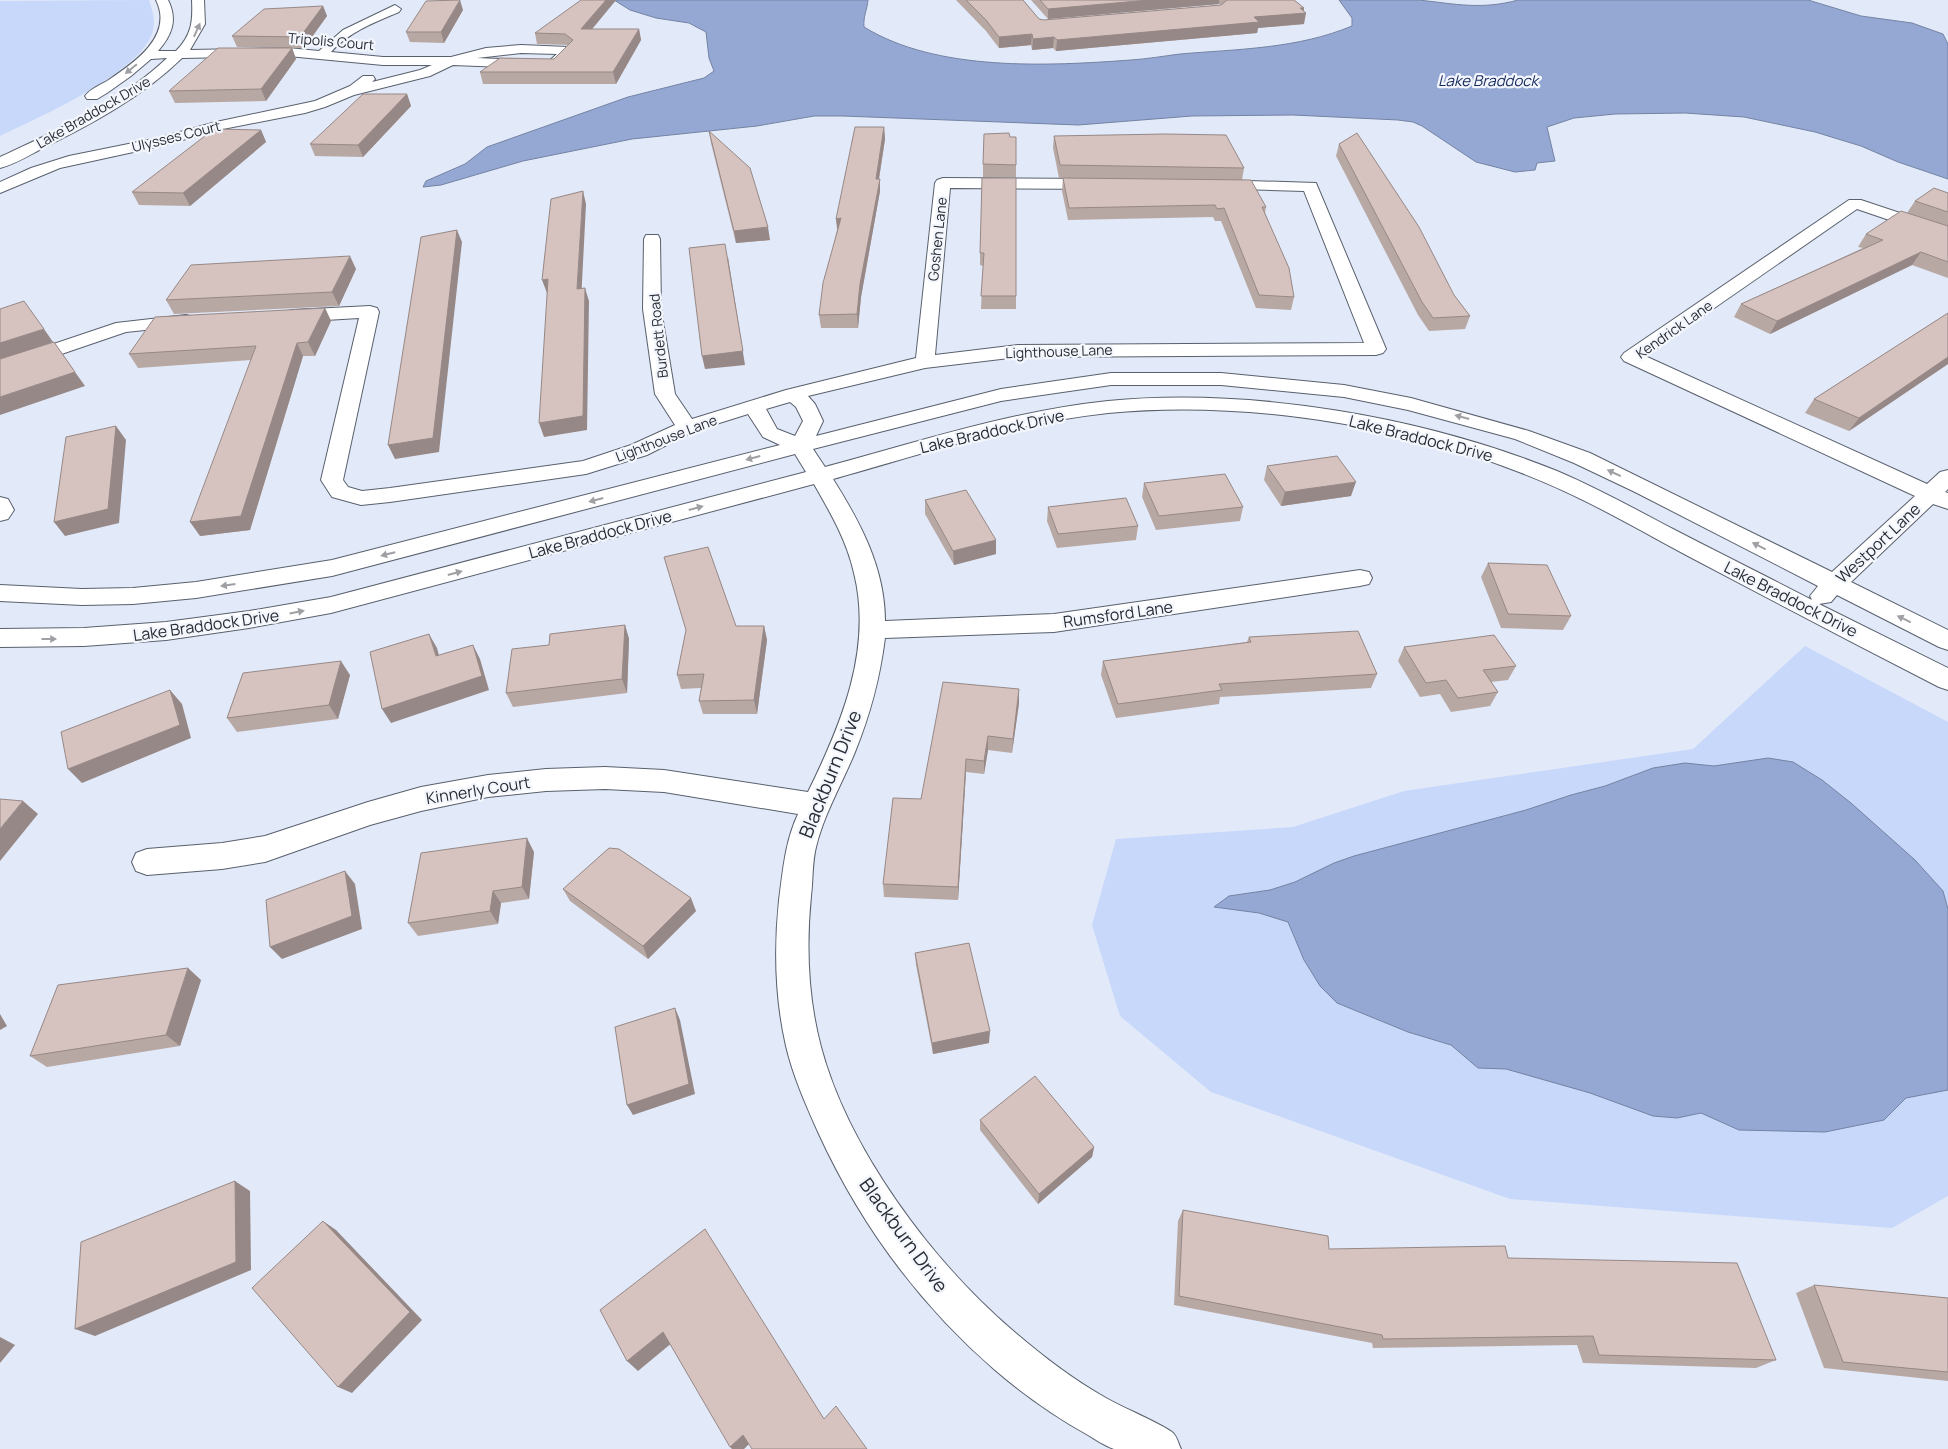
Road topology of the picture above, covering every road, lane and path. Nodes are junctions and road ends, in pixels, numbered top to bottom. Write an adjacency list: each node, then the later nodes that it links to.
1 (162, 0): 6 (street, Lake Braddock Drive)
2 (198, 0): 4 (street, Lake Braddock Drive, one-way to 2)
3 (395, 9): 5 (street)
4 (181, 53): 5 (street, Tripolis Court); 6 (street, Tripolis Court); 11 (street, Lake Braddock Drive)
5 (323, 54): 7 (street, Tripolis Court)
6 (148, 55): 10 (street, Lake Braddock Drive, one-way to 10)
7 (383, 61): 8 (street, Tripolis Court); 9 (street, Ulysses Court)
8 (452, 61): 8 (street, Tripolis Court); 9 (street, Ulysses Court)
9 (354, 91): 14 (street, Ulysses Court)
10 (78, 104)
11 (0, 164)
12 (1122, 184): 19 (street, Goshen Lane)
13 (1201, 185): 19 (street, Lighthouse Lane)
14 (0, 188)
15 (1948, 234): 27 (street, Kendrick Lane)
16 (652, 239): 23 (street, Burdett Road)
17 (273, 317): 23 (street, Lighthouse Lane)
18 (205, 320): 20 (street)
19 (925, 362): 21 (street, Lighthouse Lane)
20 (0, 369)
21 (792, 394): 22 (street, Lighthouse Lane); 24 (street)
22 (754, 406): 23 (street, Lighthouse Lane); 24 (street)
23 (687, 427)
24 (800, 446): 25 (street, Blackburn Drive); 31 (street, Lake Braddock Drive, one-way to 24); 32 (street, Lake Braddock Drive, one-way to 32)
25 (818, 474): 33 (street, Lake Braddock Drive); 34 (street, Blackburn Drive); 35 (street, Lake Braddock Drive, one-way to 25)
26 (1948, 477): 27 (street, Westport Lane)
27 (1939, 498): 31 (street, Westport Lane)
28 (0, 504): 29 (street)
29 (0, 514)
30 (1360, 578): 34 (street, Rumsford Lane)
31 (1834, 584): 33 (street, Westport Lane); 36 (street, Lake Braddock Drive, one-way to 31)
32 (0, 593)
33 (1808, 609): 37 (street, Lake Braddock Drive)
34 (874, 630): 38 (street, Blackburn Drive)
35 (0, 638)
36 (1948, 641)
37 (1948, 680)
38 (815, 805): 39 (street, Kinnerly Court); 40 (street, Blackburn Drive)
39 (147, 862)
40 (1158, 1449)

